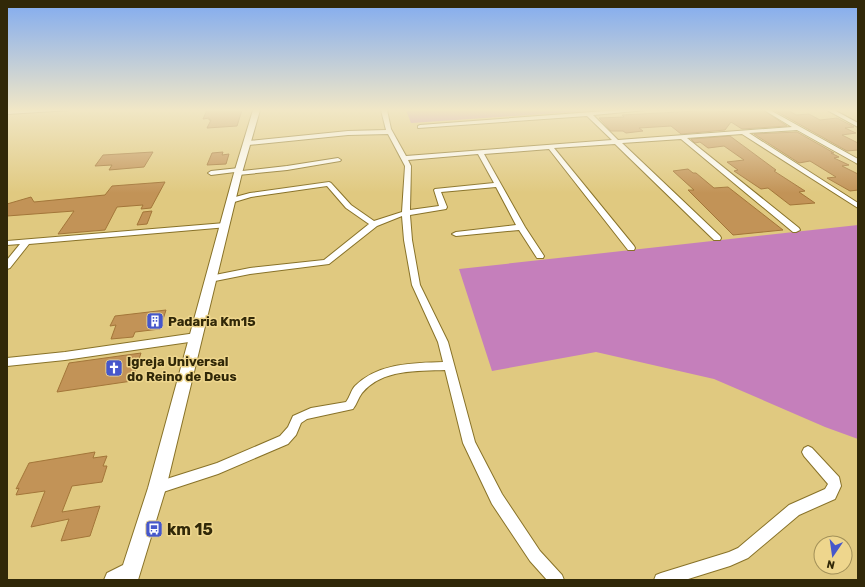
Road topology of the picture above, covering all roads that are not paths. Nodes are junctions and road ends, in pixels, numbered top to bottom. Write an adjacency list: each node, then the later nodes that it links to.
1 (250, 137): 10 (main road)
2 (304, 137): 10 (street)
3 (393, 137): 13 (street)
4 (611, 137): 9 (street)
5 (666, 137): 9 (street)
6 (683, 137): 25 (street)
7 (752, 137): 20 (street)
8 (814, 137): 15 (street)
9 (616, 142): 11 (street); 27 (street)
10 (248, 143): 16 (main road)
11 (551, 148): 12 (street); 30 (street)
12 (480, 152): 13 (street); 18 (street)
13 (404, 158): 21 (street)
14 (338, 160): 16 (street)
15 (858, 162)
16 (239, 172): 17 (street); 19 (main road)
17 (211, 173)
18 (499, 185): 21 (street); 24 (street)
19 (231, 200): 22 (street); 23 (main road)
20 (858, 206)
21 (406, 214): 22 (street); 36 (street)
22 (374, 224): 33 (street)
23 (225, 225): 28 (street); 33 (main road)
24 (521, 227): 26 (street); 31 (street)
25 (796, 230)
26 (456, 234)
27 (717, 238)
28 (26, 242): 29 (street); 32 (street)
29 (7, 244)
30 (631, 248)
31 (540, 256)
32 (7, 266)
33 (210, 280): 34 (main road)
34 (196, 337): 35 (street); 38 (main road)
35 (7, 362)
36 (450, 366): 38 (street); 40 (street)
37 (808, 452): 41 (street)
38 (158, 488): 39 (main road)
39 (124, 577)
40 (556, 580)
41 (661, 580)

